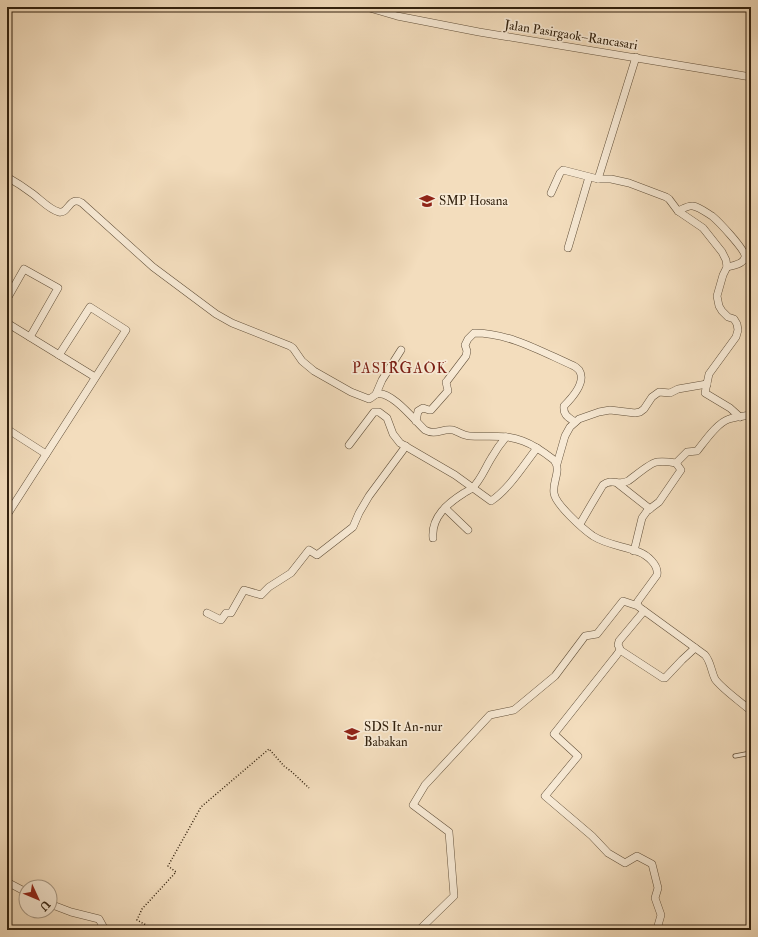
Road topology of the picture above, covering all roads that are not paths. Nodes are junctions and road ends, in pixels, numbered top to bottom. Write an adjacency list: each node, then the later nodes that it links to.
1 (366, 7): 2 (street, Jalan Pasirgaok–Rancasari)
2 (636, 57): 3 (street, Jalan Pasirgaok–Rancasari); 6 (street)
3 (751, 77)
4 (7, 177): 18 (street)
5 (588, 177): 6 (street); 7 (street); 9 (street)
6 (598, 179): 8 (street)
7 (551, 193)
8 (678, 211): 10 (street); 10 (street)
9 (568, 248)
10 (727, 267): 17 (street)
11 (7, 299): 13 (street)
12 (7, 323): 13 (street)
13 (30, 337): 15 (street)
14 (401, 350): 18 (street)
15 (59, 355): 16 (street); 16 (street)
16 (95, 377): 28 (street)
17 (707, 384): 20 (street); 22 (street)
18 (376, 394): 21 (street)
19 (751, 415): 20 (street)
20 (740, 417): 29 (street)
21 (416, 421): 22 (street); 24 (street)
22 (575, 422): 30 (street)
23 (8, 432): 28 (street)
24 (506, 437): 27 (street); 32 (street)
25 (349, 445): 26 (street)
26 (406, 446): 32 (street); 42 (street)
27 (537, 448): 30 (street); 32 (street)
28 (46, 454): 35 (street)
29 (676, 463): 31 (street); 34 (street)
30 (557, 464): 36 (street)
31 (617, 483): 34 (street); 36 (street)
32 (472, 488): 33 (street)
33 (445, 508): 37 (street); 38 (street)
34 (650, 509): 39 (street)
35 (7, 515)
36 (580, 524): 39 (street)
37 (468, 530)
38 (433, 538)
39 (634, 551): 40 (street)
40 (638, 606): 41 (street); 52 (street)
41 (644, 611): 43 (street); 44 (street)
42 (207, 613)
43 (695, 648): 44 (street); 45 (street)
44 (620, 650): 53 (street)
45 (751, 711)
46 (751, 753): 47 (lane)
47 (735, 756)
48 (7, 882): 49 (street)
49 (18, 888)
50 (58, 907): 51 (street)
51 (104, 930)
52 (419, 930)
53 (656, 930)

